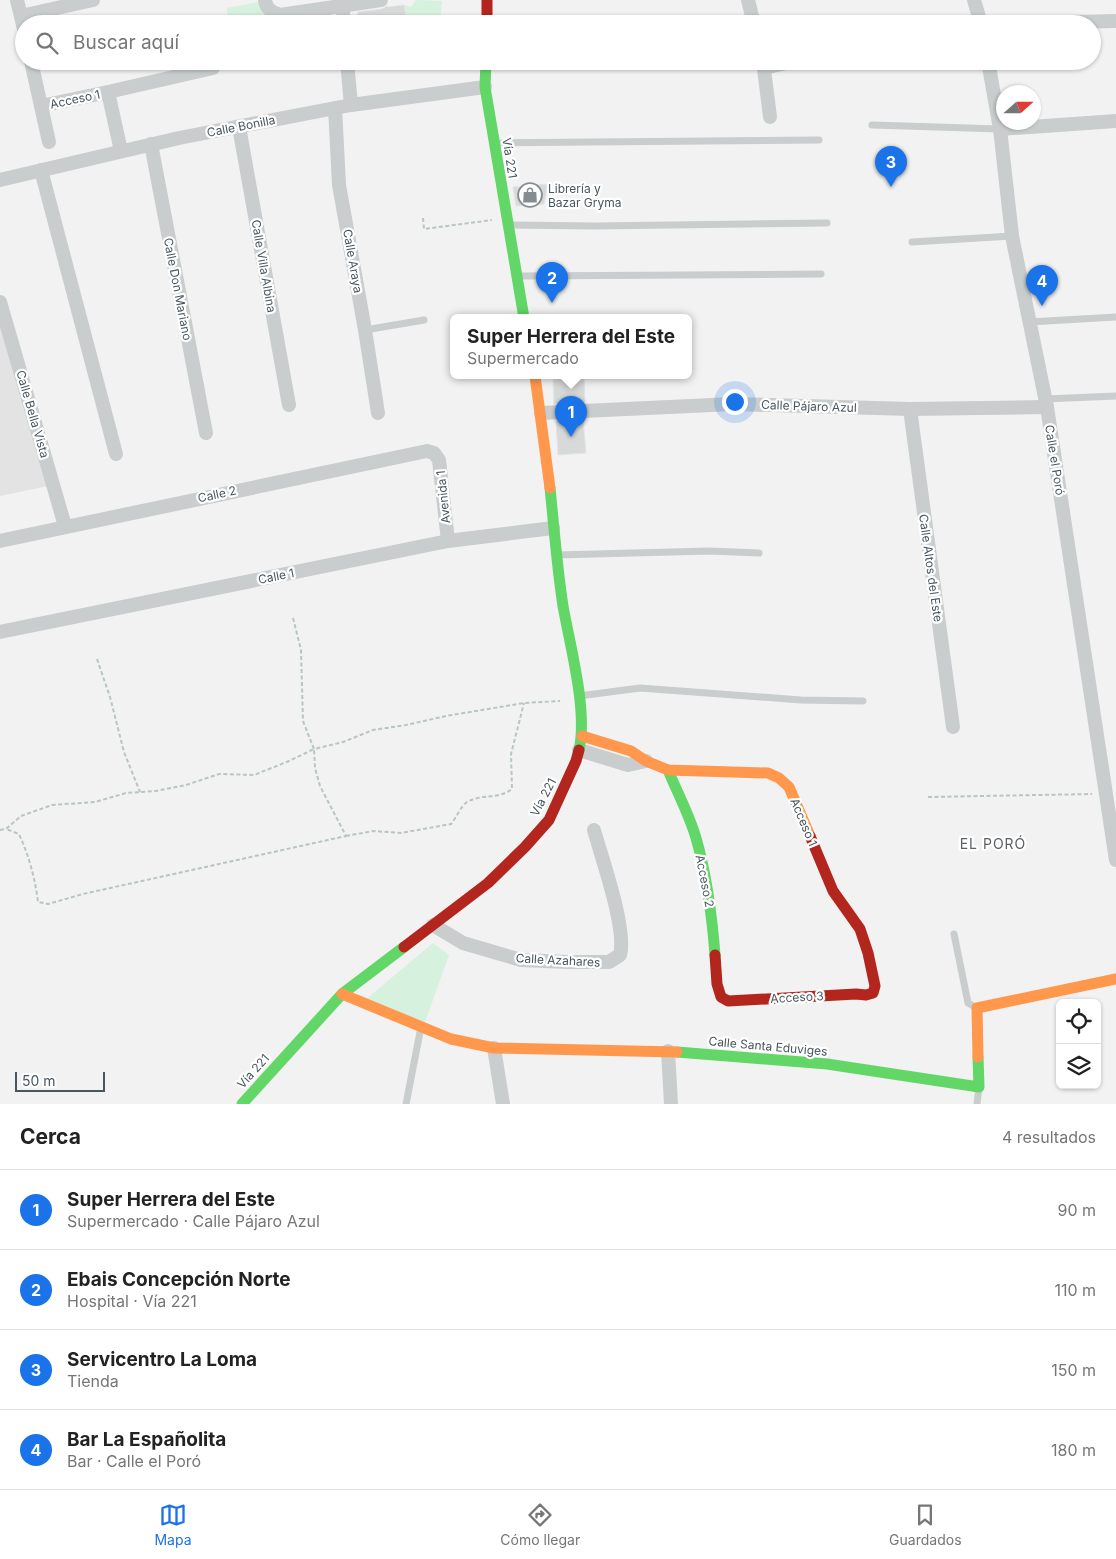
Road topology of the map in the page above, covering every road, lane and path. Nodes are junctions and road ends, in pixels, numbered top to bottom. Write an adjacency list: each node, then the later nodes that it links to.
1 (17, 0): 9 (street)
2 (93, 0): 10 (street)
3 (265, 0): 8 (street)
4 (381, 0): 8 (street)
5 (487, 0): 11 (street)
6 (748, 0): 12 (street)
7 (974, 0): 13 (street)
8 (342, 3)
9 (20, 15)
10 (45, 15)
11 (486, 15)
12 (752, 15)
13 (978, 15)
14 (1101, 21): 15 (street)
15 (1116, 21)
16 (33, 70): 25 (street)
17 (204, 70): 23 (street, Acceso 1)
18 (349, 70): 24 (street)
19 (486, 70): 22 (street, Vía 221)
20 (764, 70): 28 (street)
21 (990, 70): 26 (street, Calle el Poró)
22 (485, 87): 24 (street, Calle Bonilla); 37 (street, Vía 221)
23 (108, 92): 25 (street, Acceso 1); 39 (street, Acceso 1)
24 (351, 105): 27 (street, Calle Bonilla)
25 (41, 106): 36 (street)
26 (996, 106)
27 (335, 108): 32 (street, Calle Bonilla); 54 (street, Calle Araya)
28 (770, 117)
29 (1116, 121): 31 (street)
30 (872, 125): 33 (lane)
31 (1041, 126)
32 (239, 127): 38 (street, Calle Bonilla); 58 (street, Calle Villa Albina)
33 (996, 129)
34 (1000, 130): 45 (street, Calle el Poró)
35 (819, 140): 37 (lane)
36 (49, 142)
37 (494, 143): 43 (street, Vía 221)
38 (151, 144): 39 (street, Calle Bonilla); 62 (street, Calle Don Mariano)
39 (121, 151): 40 (street, Calle Bonilla)
40 (41, 170): 41 (street, Calle Bonilla); 64 (street)
41 (0, 180)
42 (423, 218): 43 (path)
43 (507, 222): 44 (lane); 48 (street, Vía 221)
44 (827, 223)
45 (1012, 236): 46 (lane); 53 (street, Calle el Poró)
46 (912, 242)
47 (821, 274): 48 (lane)
48 (517, 276): 50 (street, Vía 221)
49 (0, 302): 65 (street, Calle Bella Vista)
50 (523, 314)
51 (1116, 316): 53 (lane)
52 (424, 320): 54 (lane)
53 (1029, 322): 57 (street, Calle el Poró)
54 (365, 330): 60 (street, Calle Araya)
55 (535, 379): 61 (street, Vía 221)
56 (1116, 396): 57 (lane)
57 (1046, 403): 59 (street, Calle Pájaro Azul); 84 (street, Calle el Poró)
58 (288, 404)
59 (910, 409): 61 (street, Calle Pájaro Azul); 78 (street, Calle Altos del Este)
60 (378, 413)
61 (541, 413): 66 (street, Vía 221)
62 (206, 433)
63 (434, 453): 65 (street, Calle 2); 68 (street, Avenida 1)
64 (116, 454)
65 (65, 526): 67 (street, Calle 2)
66 (553, 528): 68 (street, Calle 1); 70 (street, Vía 221)
67 (0, 541)
68 (448, 542): 72 (street, Calle 1)
69 (759, 553): 70 (lane)
70 (557, 555): 74 (street, Vía 221)
71 (293, 618): 80 (path)
72 (0, 632)
73 (97, 659): 83 (path)
74 (579, 696): 76 (lane); 79 (street, Vía 221)
75 (560, 701): 77 (path)
76 (863, 701)
77 (524, 703): 80 (path); 89 (path)
78 (952, 727)
79 (581, 743): 81 (street, Acceso 1); 91 (street, Vía 221)
80 (314, 749): 83 (path); 89 (path)
81 (646, 761): 82 (street, Acceso 1)
82 (668, 770): 94 (street, Acceso 1); 96 (street, Acceso 2)
83 (140, 792): 86 (path)
84 (1105, 794): 85 (path); 90 (street, Calle el Poró)
85 (928, 797)
86 (6, 829): 87 (path); 89 (path)
87 (0, 830)
88 (594, 830): 91 (street, Calle Azahares)
89 (346, 836)
90 (1116, 860)
91 (433, 925): 95 (street, Vía 221)
92 (954, 934): 97 (lane)
93 (1116, 979): 97 (street)
94 (873, 993): 96 (street, Acceso 3)
95 (342, 994): 98 (street, Calle Santa Eduviges); 102 (street, Vía 221)
96 (721, 997)
97 (977, 1008): 101 (street)
98 (421, 1026): 99 (street, Calle Santa Eduviges); 103 (lane)
99 (494, 1048): 100 (street, Calle Santa Eduviges); 104 (street)
100 (668, 1051): 101 (street, Calle Santa Eduviges); 105 (street)
101 (979, 1087): 106 (lane)
102 (242, 1104)
103 (406, 1104)
104 (502, 1104)
105 (671, 1104)
106 (977, 1104)

